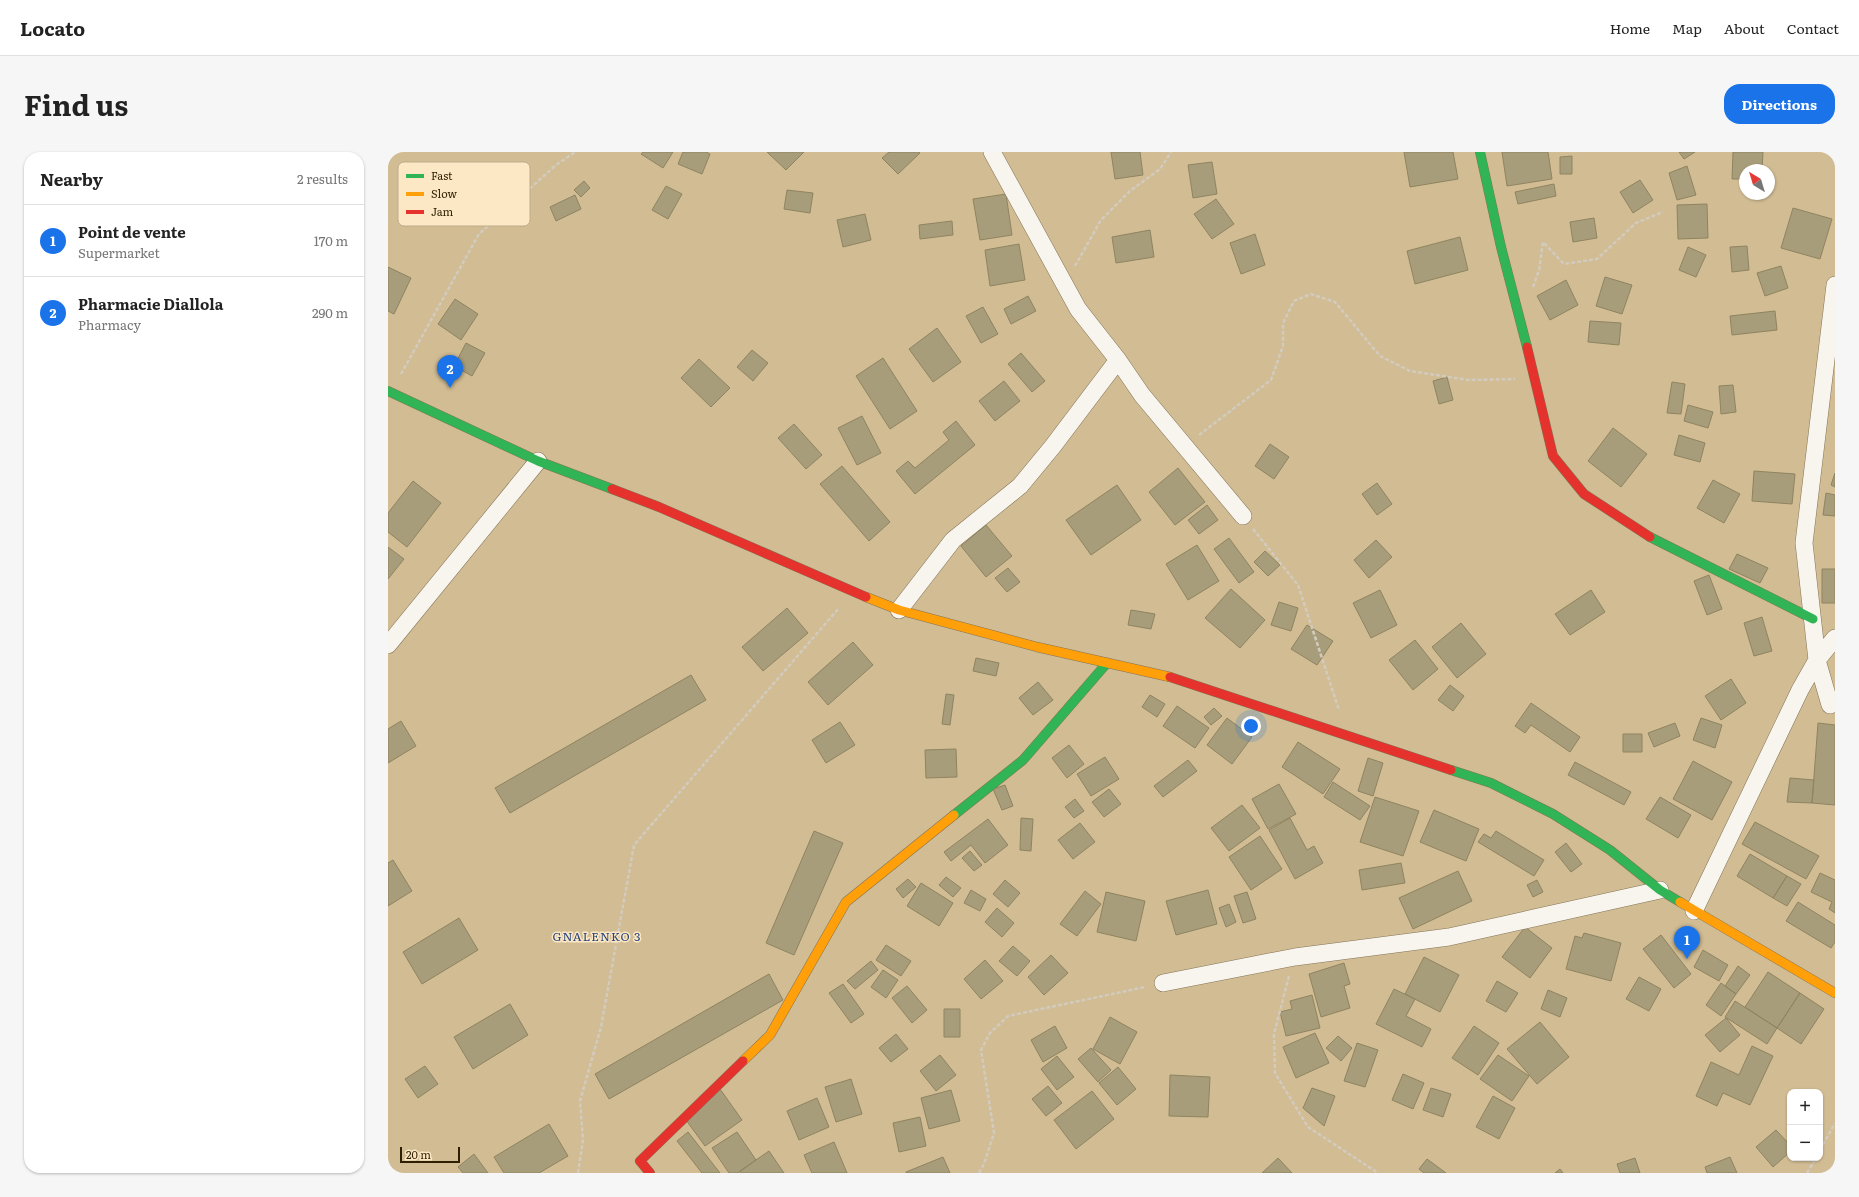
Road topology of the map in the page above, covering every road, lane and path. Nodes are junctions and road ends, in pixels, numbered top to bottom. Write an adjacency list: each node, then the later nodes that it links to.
1 (575, 152): 5 (path)
2 (992, 152): 8 (street)
3 (1171, 152): 8 (path)
4 (1480, 152): 10 (main road)
5 (530, 188)
6 (1663, 212): 10 (path)
7 (488, 226): 13 (path)
8 (1065, 284): 11 (street)
9 (1835, 285): 19 (street)
10 (1515, 299): 12 (main road)
11 (1118, 360): 14 (street); 18 (street)
12 (1536, 378): 14 (path); 19 (main road)
13 (389, 393): 15 (main road)
14 (1184, 446): 16 (street)
15 (538, 461): 17 (main road); 21 (street)
16 (1243, 516): 25 (path)
17 (853, 592): 18 (main road); 34 (path)
18 (899, 610): 23 (main road)
19 (1813, 618): 22 (street)
20 (1835, 638): 22 (street)
21 (388, 645)
22 (1817, 660): 24 (street); 27 (street)
23 (1107, 663): 25 (main road); 35 (main road)
24 (1830, 705)
25 (1347, 734): 26 (main road)
26 (1660, 890): 27 (main road); 28 (street)
27 (1694, 911): 30 (main road)
28 (1295, 957): 29 (street); 37 (path)
29 (1162, 984): 36 (path)
30 (1835, 993)
31 (1835, 1123): 32 (path)
32 (1823, 1145)
33 (1814, 1161): 38 (path)
34 (578, 1173)
35 (650, 1173)
36 (979, 1173)
37 (1378, 1173)
38 (1807, 1173)

